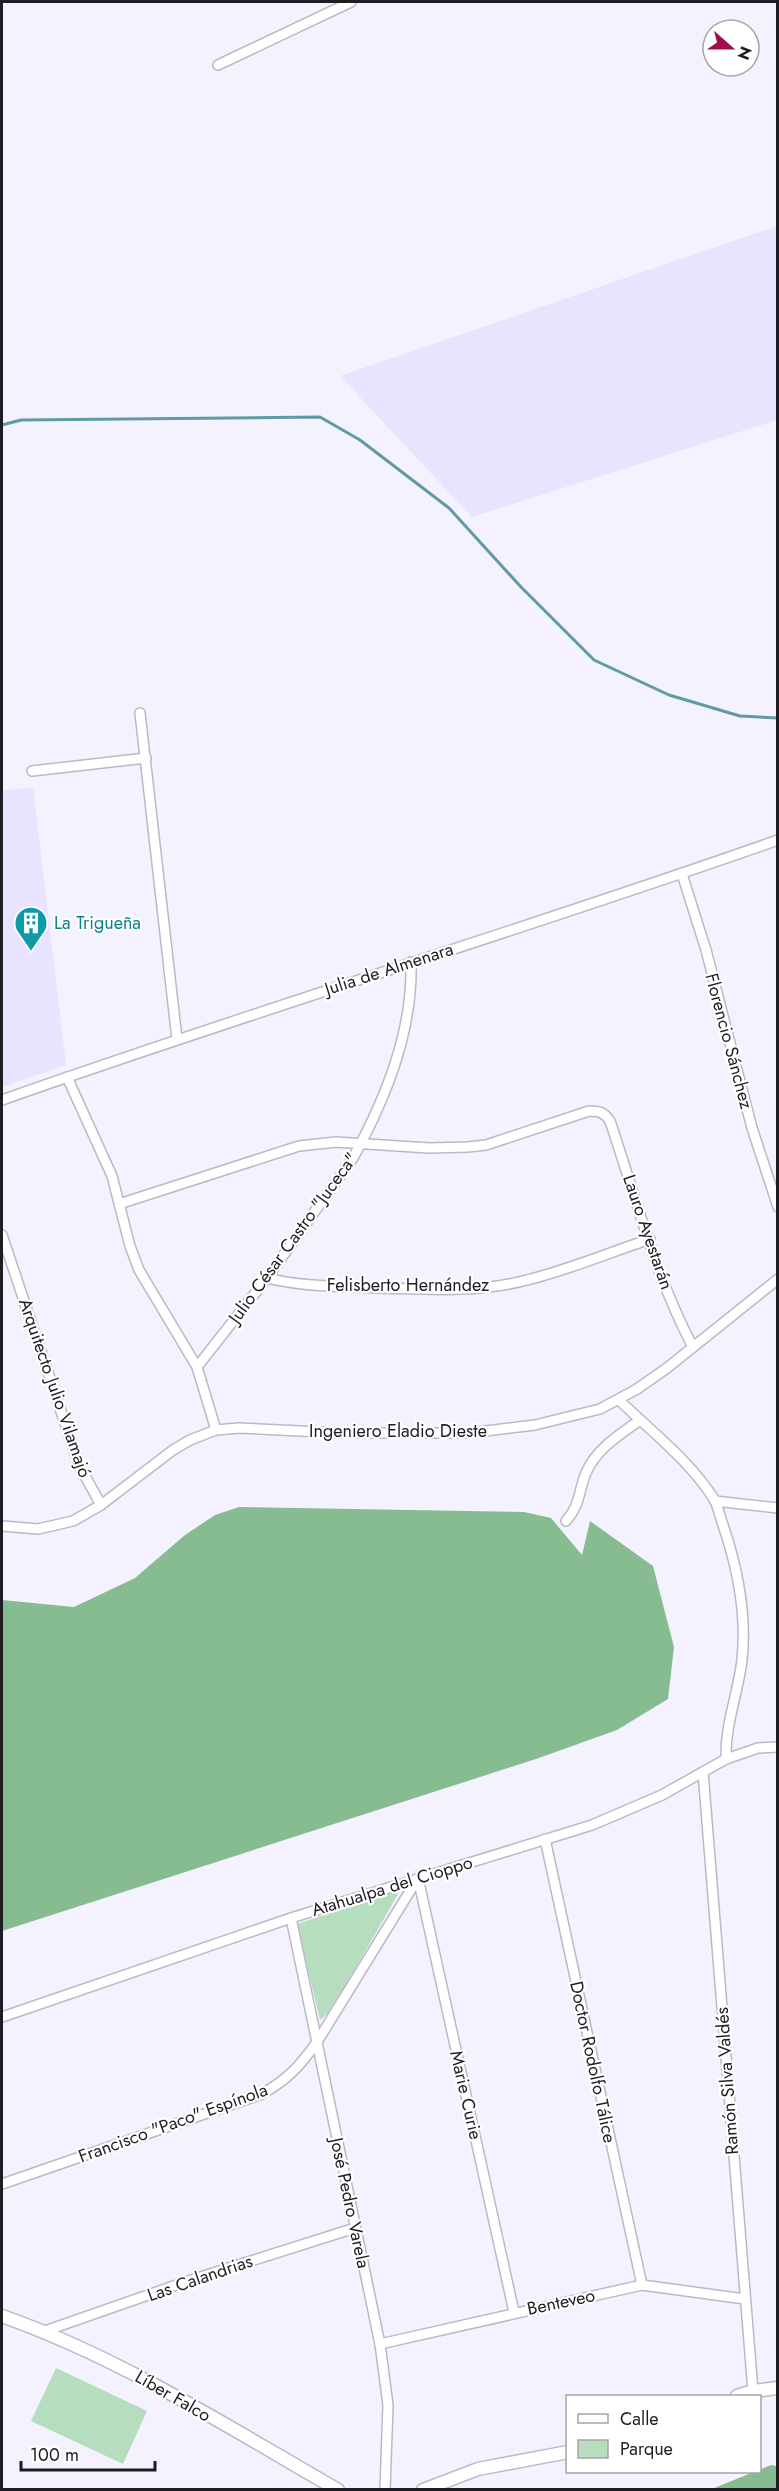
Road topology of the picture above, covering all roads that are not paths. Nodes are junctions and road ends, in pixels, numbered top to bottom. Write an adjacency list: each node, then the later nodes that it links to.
1 (351, 2): 2 (street)
2 (218, 65)
3 (140, 713): 4 (street)
4 (146, 758): 5 (street); 9 (street)
5 (32, 771)
6 (777, 840): 7 (street, Julia de Almenara)
7 (682, 874): 8 (street, Julia de Almenara); 14 (street, Florencio Sánchez)
8 (411, 962): 9 (street, Julia de Almenara); 12 (street, Julio César Castro "Juceca")
9 (177, 1040): 10 (street, Julia de Almenara)
10 (67, 1077): 11 (street, Julia de Almenara); 13 (street)
11 (2, 1100)
12 (361, 1142): 13 (street); 16 (street, Lauro Ayestarán); 17 (street, Julio César Castro "Juceca")
13 (119, 1204): 20 (street)
14 (777, 1207)
15 (2, 1235): 25 (street, Arquitecto Julio Vilamajó)
16 (650, 1239): 17 (street, Felisberto Hernández); 19 (street, Lauro Ayestarán)
17 (267, 1278): 20 (street, Julio César Castro "Juceca")
18 (777, 1279): 19 (street, Ingeniero Eladio Dieste)
19 (693, 1347): 21 (street, Ingeniero Eladio Dieste)
20 (197, 1367): 23 (street)
21 (619, 1400): 22 (street); 23 (street, Ingeniero Eladio Dieste)
22 (640, 1420): 24 (street); 27 (street)
23 (216, 1430): 25 (street, Ingeniero Eladio Dieste)
24 (715, 1501): 26 (street); 30 (street)
25 (100, 1505): 28 (street, Ingeniero Eladio Dieste)
26 (777, 1508)
27 (567, 1521)
28 (2, 1526)
29 (777, 1747): 30 (street, Atahualpa del Cioppo)
30 (726, 1759): 31 (street, Atahualpa del Cioppo)
31 (703, 1772): 32 (street, Atahualpa del Cioppo); 40 (street, Ramón Silva Valdés)
32 (545, 1839): 33 (street, Atahualpa del Cioppo); 39 (street, Doctor Rodolfo Tálice)
33 (418, 1878): 34 (street, Atahualpa del Cioppo); 36 (street, Francisco "Paco" Espínola); 41 (street, Marie Curie)
34 (291, 1918): 35 (street, Atahualpa del Cioppo); 36 (street, José Pedro Varela)
35 (2, 2017)
36 (317, 2042): 37 (street, Francisco "Paco" Espínola); 38 (street, José Pedro Varela)
37 (2, 2184)
38 (356, 2228): 43 (street, Las Calandrias); 44 (street, José Pedro Varela)
39 (642, 2285): 40 (street, Benteveo); 41 (street, Benteveo)
40 (745, 2299): 46 (street, Ramón Silva Valdés)
41 (514, 2313): 44 (street, Benteveo)
42 (2, 2316): 43 (street, Líber Falco)
43 (45, 2331): 49 (street, Líber Falco)
44 (380, 2344): 50 (street, José Pedro Varela)
45 (777, 2388): 46 (street)
46 (753, 2391): 47 (street)
47 (742, 2395)
48 (566, 2452): 51 (street)
49 (338, 2490)
50 (385, 2490)
51 (423, 2490)

